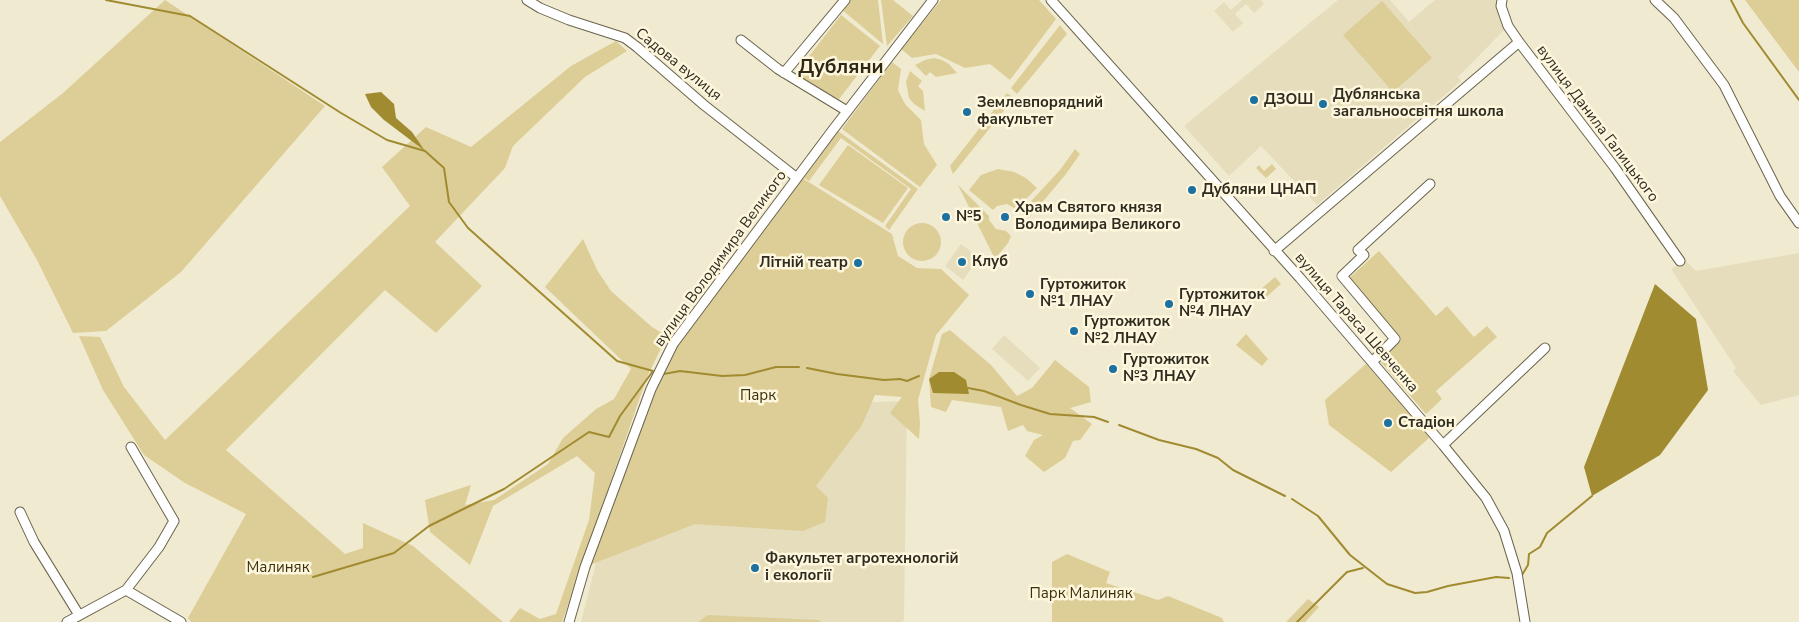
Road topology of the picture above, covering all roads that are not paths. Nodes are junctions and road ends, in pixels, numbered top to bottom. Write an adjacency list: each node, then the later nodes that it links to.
1 (527, 0): 11 (street, Садова вулиця)
2 (844, 0): 9 (street)
3 (933, 0): 10 (street, вулиця Володимира Великого)
4 (1051, 0): 14 (street, вулиця Тараса Шевченка)
5 (1502, 0): 8 (street, вулиця Данила Галицького)
6 (1655, 0): 13 (street)
7 (741, 40): 9 (street)
8 (1519, 42): 14 (street, вулиця Тараса Шевченка); 15 (street, вулиця Данила Галицького)
9 (784, 74): 10 (street)
10 (847, 111): 11 (street, вулиця Володимира Великого)
11 (797, 178): 26 (street, вулиця Володимира Великого)
12 (1430, 184): 17 (street)
13 (1799, 223)
14 (1274, 250): 17 (street, вулиця Тараса Шевченка)
15 (1680, 262)
16 (1545, 348): 18 (street)
17 (1372, 362): 18 (street, вулиця Тараса Шевченка)
18 (1444, 445): 23 (street, вулиця Тараса Шевченка)
19 (132, 447): 21 (street)
20 (20, 512): 22 (street)
21 (126, 590): 22 (street); 25 (street)
22 (79, 615): 24 (street)
23 (1523, 621)
24 (67, 622)
25 (181, 622)
26 (569, 622)

